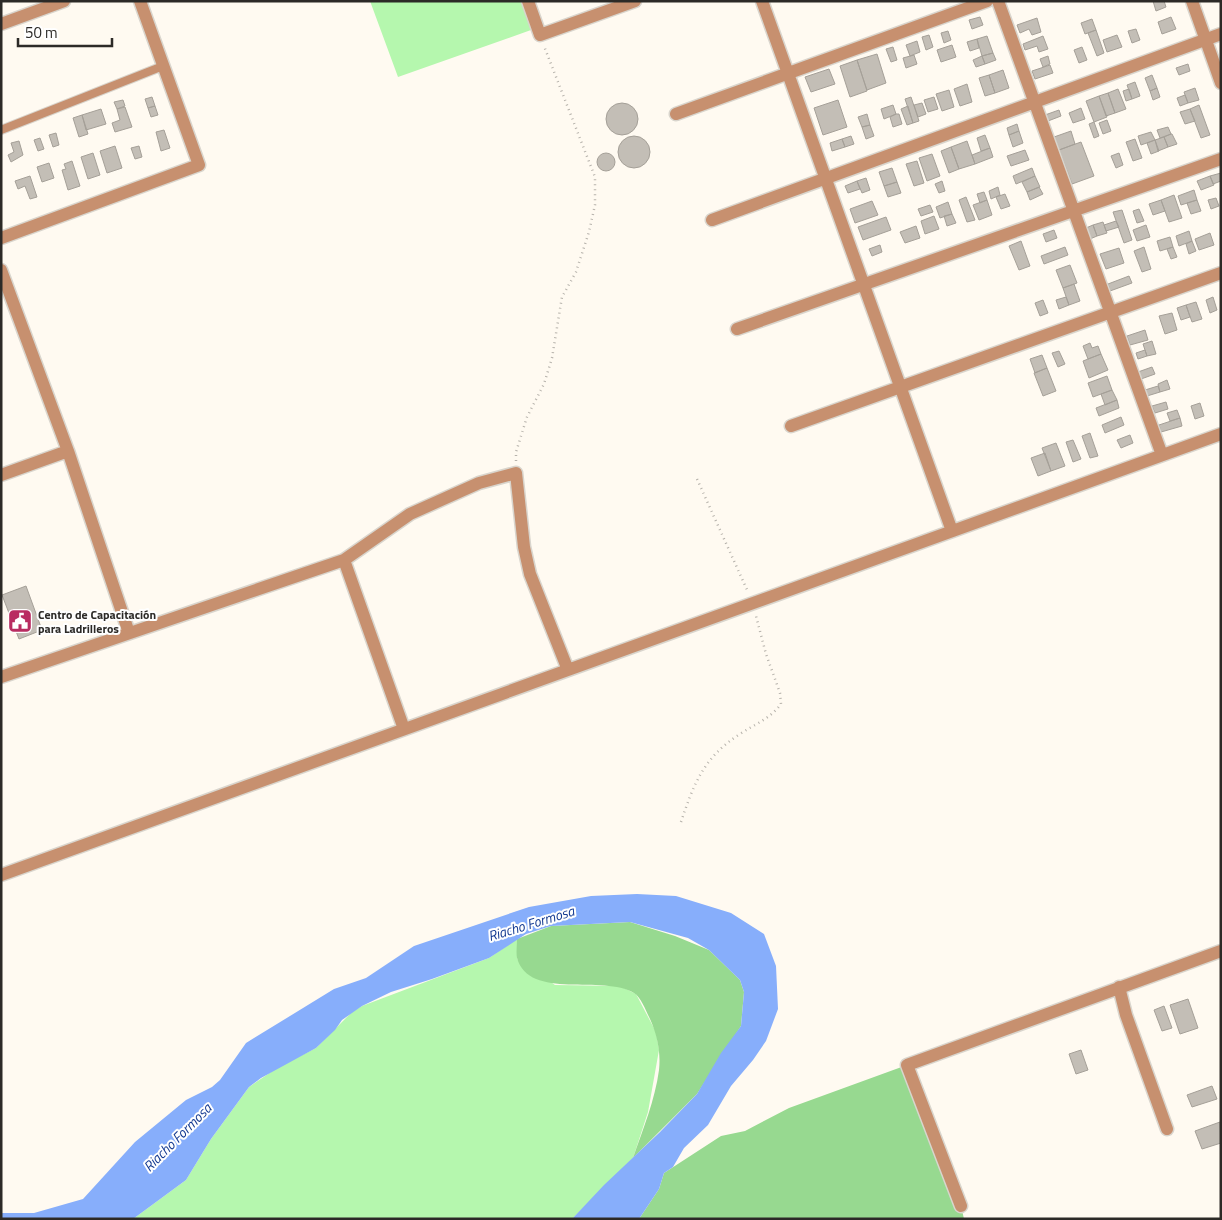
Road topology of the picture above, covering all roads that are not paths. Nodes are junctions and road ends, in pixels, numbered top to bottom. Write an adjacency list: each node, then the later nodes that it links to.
1 (64, 1): 9 (street)
2 (140, 1): 12 (street)
3 (528, 1): 4 (street)
4 (635, 1)
5 (762, 1): 13 (street)
6 (987, 1): 13 (street)
7 (998, 1): 15 (street)
8 (1192, 1): 11 (street)
9 (1, 24)
10 (1221, 34): 11 (street)
11 (1205, 39): 14 (street); 15 (street)
12 (163, 66): 17 (lane); 22 (street)
13 (788, 73): 16 (street); 19 (street)
14 (1221, 83)
15 (1034, 102): 19 (street); 20 (street)
16 (676, 114)
17 (1, 130)
18 (1221, 160): 20 (street)
19 (825, 177): 21 (street); 25 (street)
20 (1073, 211): 25 (street); 26 (street)
21 (712, 220)
22 (1, 238)
23 (1, 270): 31 (street)
24 (1221, 273): 26 (street)
25 (863, 284): 27 (street); 28 (street)
26 (1110, 312): 28 (street); 32 (street)
27 (737, 329)
28 (900, 388): 29 (street); 34 (street)
29 (791, 426)
30 (1221, 434): 32 (street)
31 (68, 451): 33 (street); 36 (street)
32 (1162, 455): 34 (street)
33 (1, 475)
34 (952, 531): 37 (street)
35 (344, 560): 36 (street); 37 (street); 39 (street)
36 (130, 633): 38 (street)
37 (568, 670): 39 (street)
38 (1, 677)
39 (404, 729): 40 (street)
40 (1, 875)
41 (1221, 951): 42 (street)
42 (1119, 988): 43 (street); 44 (street)
43 (1167, 1129)
44 (961, 1206)

